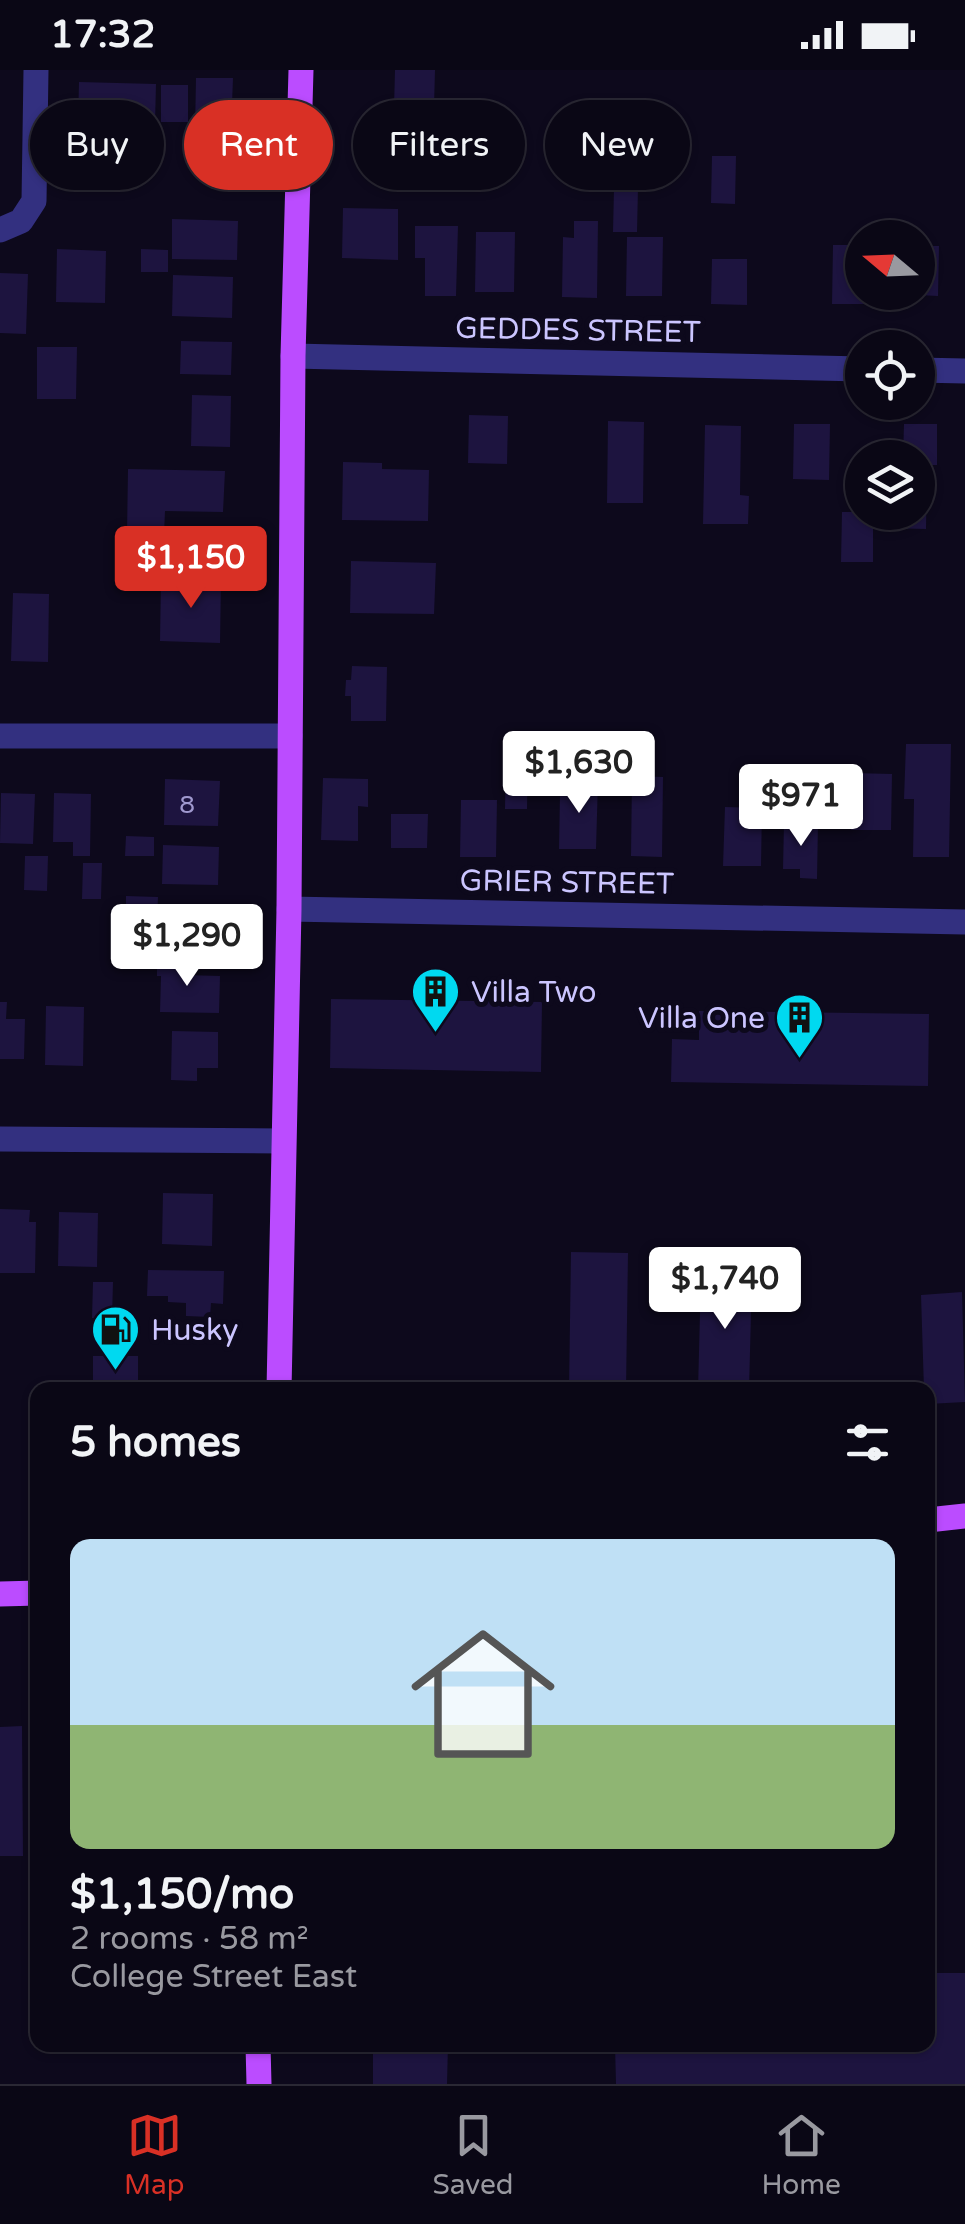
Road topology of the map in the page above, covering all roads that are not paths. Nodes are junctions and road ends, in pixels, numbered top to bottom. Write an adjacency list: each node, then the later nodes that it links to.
1 (36, 70): 3 (street)
2 (301, 70): 4 (main road)
3 (0, 230)
4 (292, 356): 5 (street, GEDDES STREET); 9 (main road)
5 (845, 369)
6 (935, 370): 7 (street)
7 (965, 371)
8 (0, 736): 9 (street)
9 (290, 736): 10 (main road)
10 (288, 909): 11 (street, GRIER STREET); 13 (main road)
11 (965, 922)
12 (0, 1140): 13 (street)
13 (282, 1141): 14 (main road)
14 (279, 1382)
15 (965, 1516): 16 (main road)
16 (935, 1519)
17 (30, 1593): 18 (main road)
18 (0, 1594)
19 (258, 2052): 20 (main road)
20 (259, 2084)

